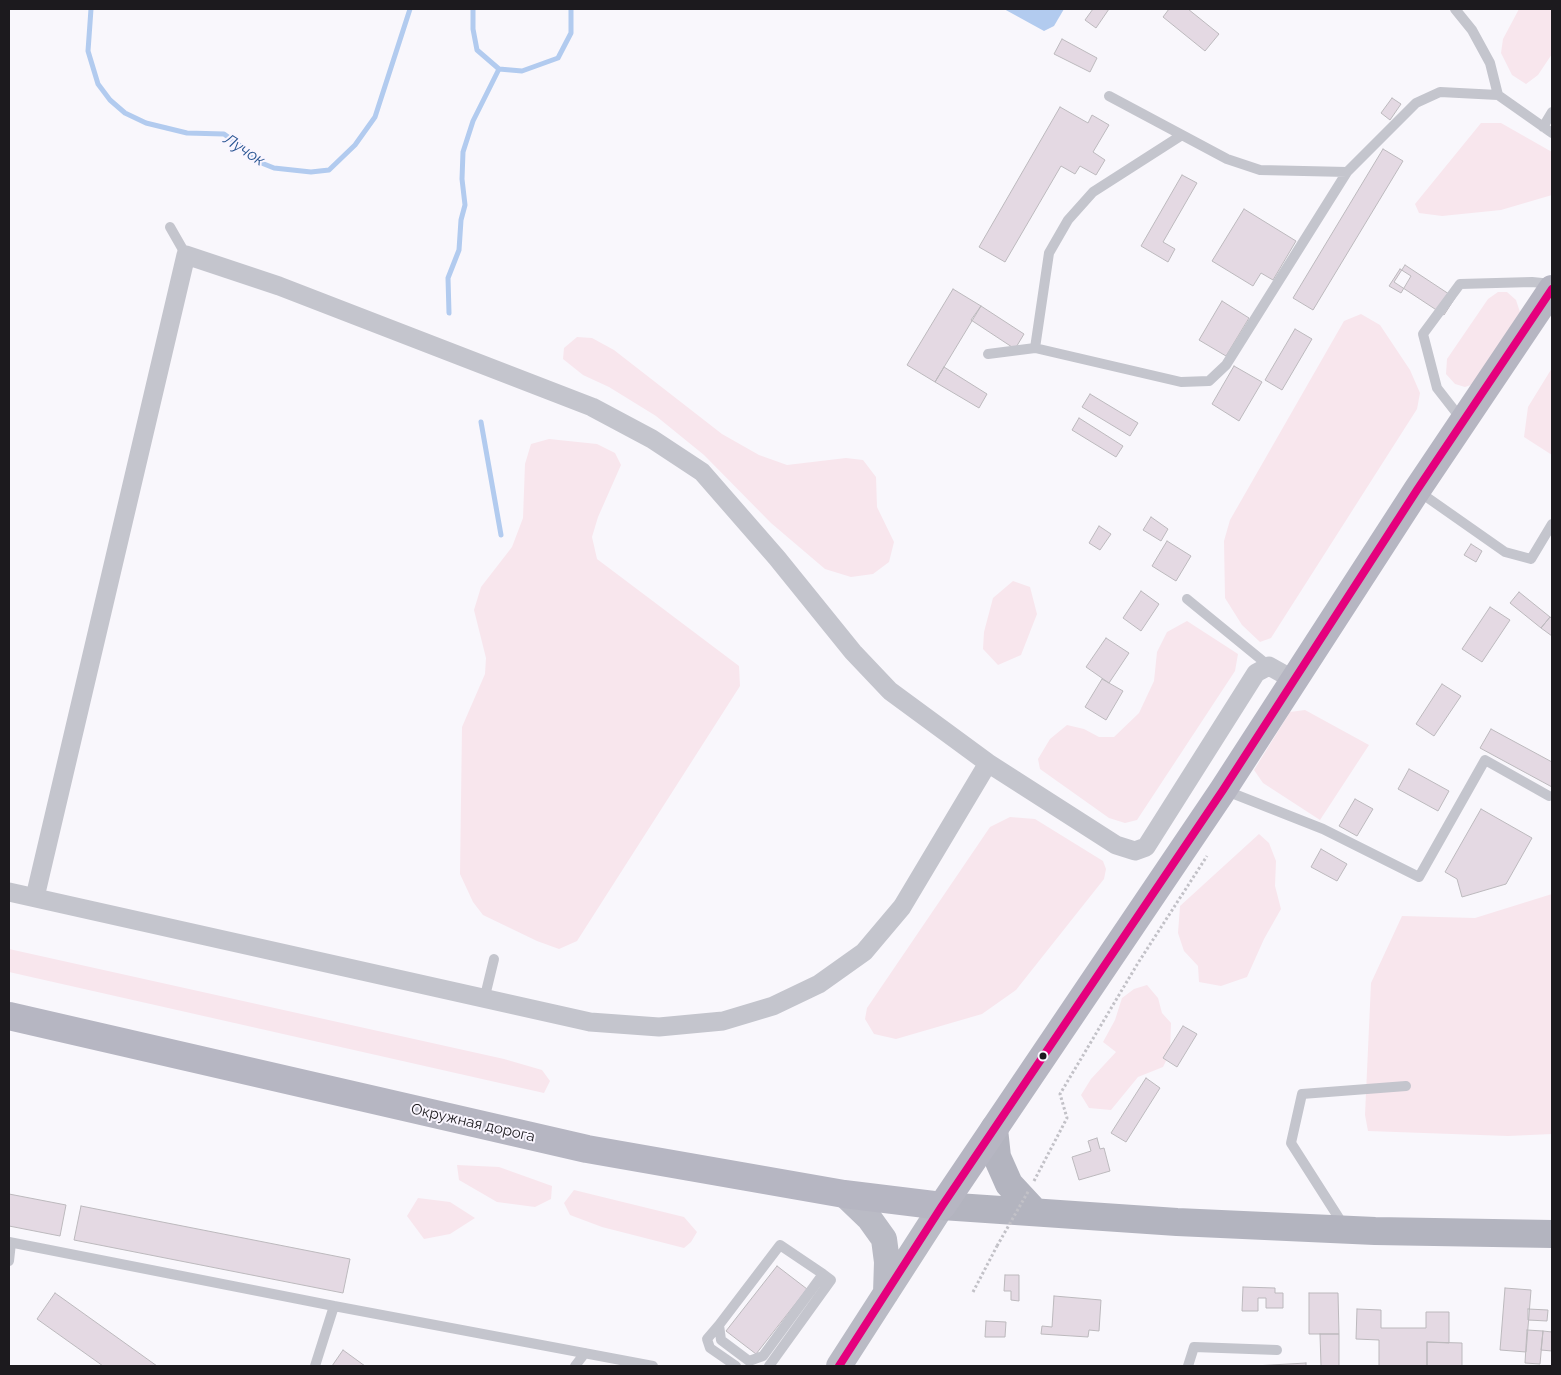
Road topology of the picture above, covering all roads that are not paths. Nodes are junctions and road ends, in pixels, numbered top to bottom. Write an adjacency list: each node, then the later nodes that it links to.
1 (1455, 9): 2 (lane)
2 (1498, 94): 5 (lane); 7 (lane)
3 (1109, 96): 6 (lane)
4 (1552, 112): 5 (lane)
5 (1548, 130)
6 (1182, 135): 7 (lane); 12 (lane)
7 (1347, 172): 12 (lane)
8 (170, 227): 9 (lane)
9 (186, 255): 20 (street); 24 (street)
10 (1552, 284): 14 (lane)
11 (1552, 289): 14 (highway)
12 (1035, 348): 13 (lane)
13 (988, 354)
14 (1463, 421): 15 (highway)
15 (1417, 490): 16 (lane); 19 (highway)
16 (1552, 524)
17 (1187, 599): 18 (lane)
18 (1269, 666): 19 (street); 20 (street)
19 (1294, 680): 21 (highway)
20 (988, 763): 26 (street)
21 (1223, 790): 22 (lane); 29 (highway)
22 (1549, 796)
23 (9, 892): 24 (street)
24 (35, 897): 26 (street)
25 (494, 959): 26 (lane)
26 (484, 1000)
27 (9, 1016): 30 (highway, Окружная дорога)
28 (1406, 1086): 33 (lane)
29 (994, 1129): 31 (main road); 32 (highway)
30 (844, 1194): 32 (highway, Окружная дорога); 38 (main road)
31 (1032, 1201): 32 (main road); 33 (main road)
32 (942, 1206): 38 (main road)
33 (1346, 1229): 34 (main road)
34 (1552, 1234)
35 (10, 1243): 36 (lane); 39 (lane)
36 (9, 1261)
37 (823, 1274): 40 (lane); 40 (lane); 47 (lane)
38 (886, 1293): 48 (main road)
39 (334, 1306): 42 (lane); 43 (lane)
40 (719, 1324): 46 (lane)
41 (1277, 1350): 49 (lane)
42 (584, 1353): 44 (lane); 45 (lane)
43 (315, 1366)
44 (575, 1366)
45 (653, 1366)
46 (736, 1366)
47 (769, 1366)
48 (839, 1366)
49 (1188, 1366)

